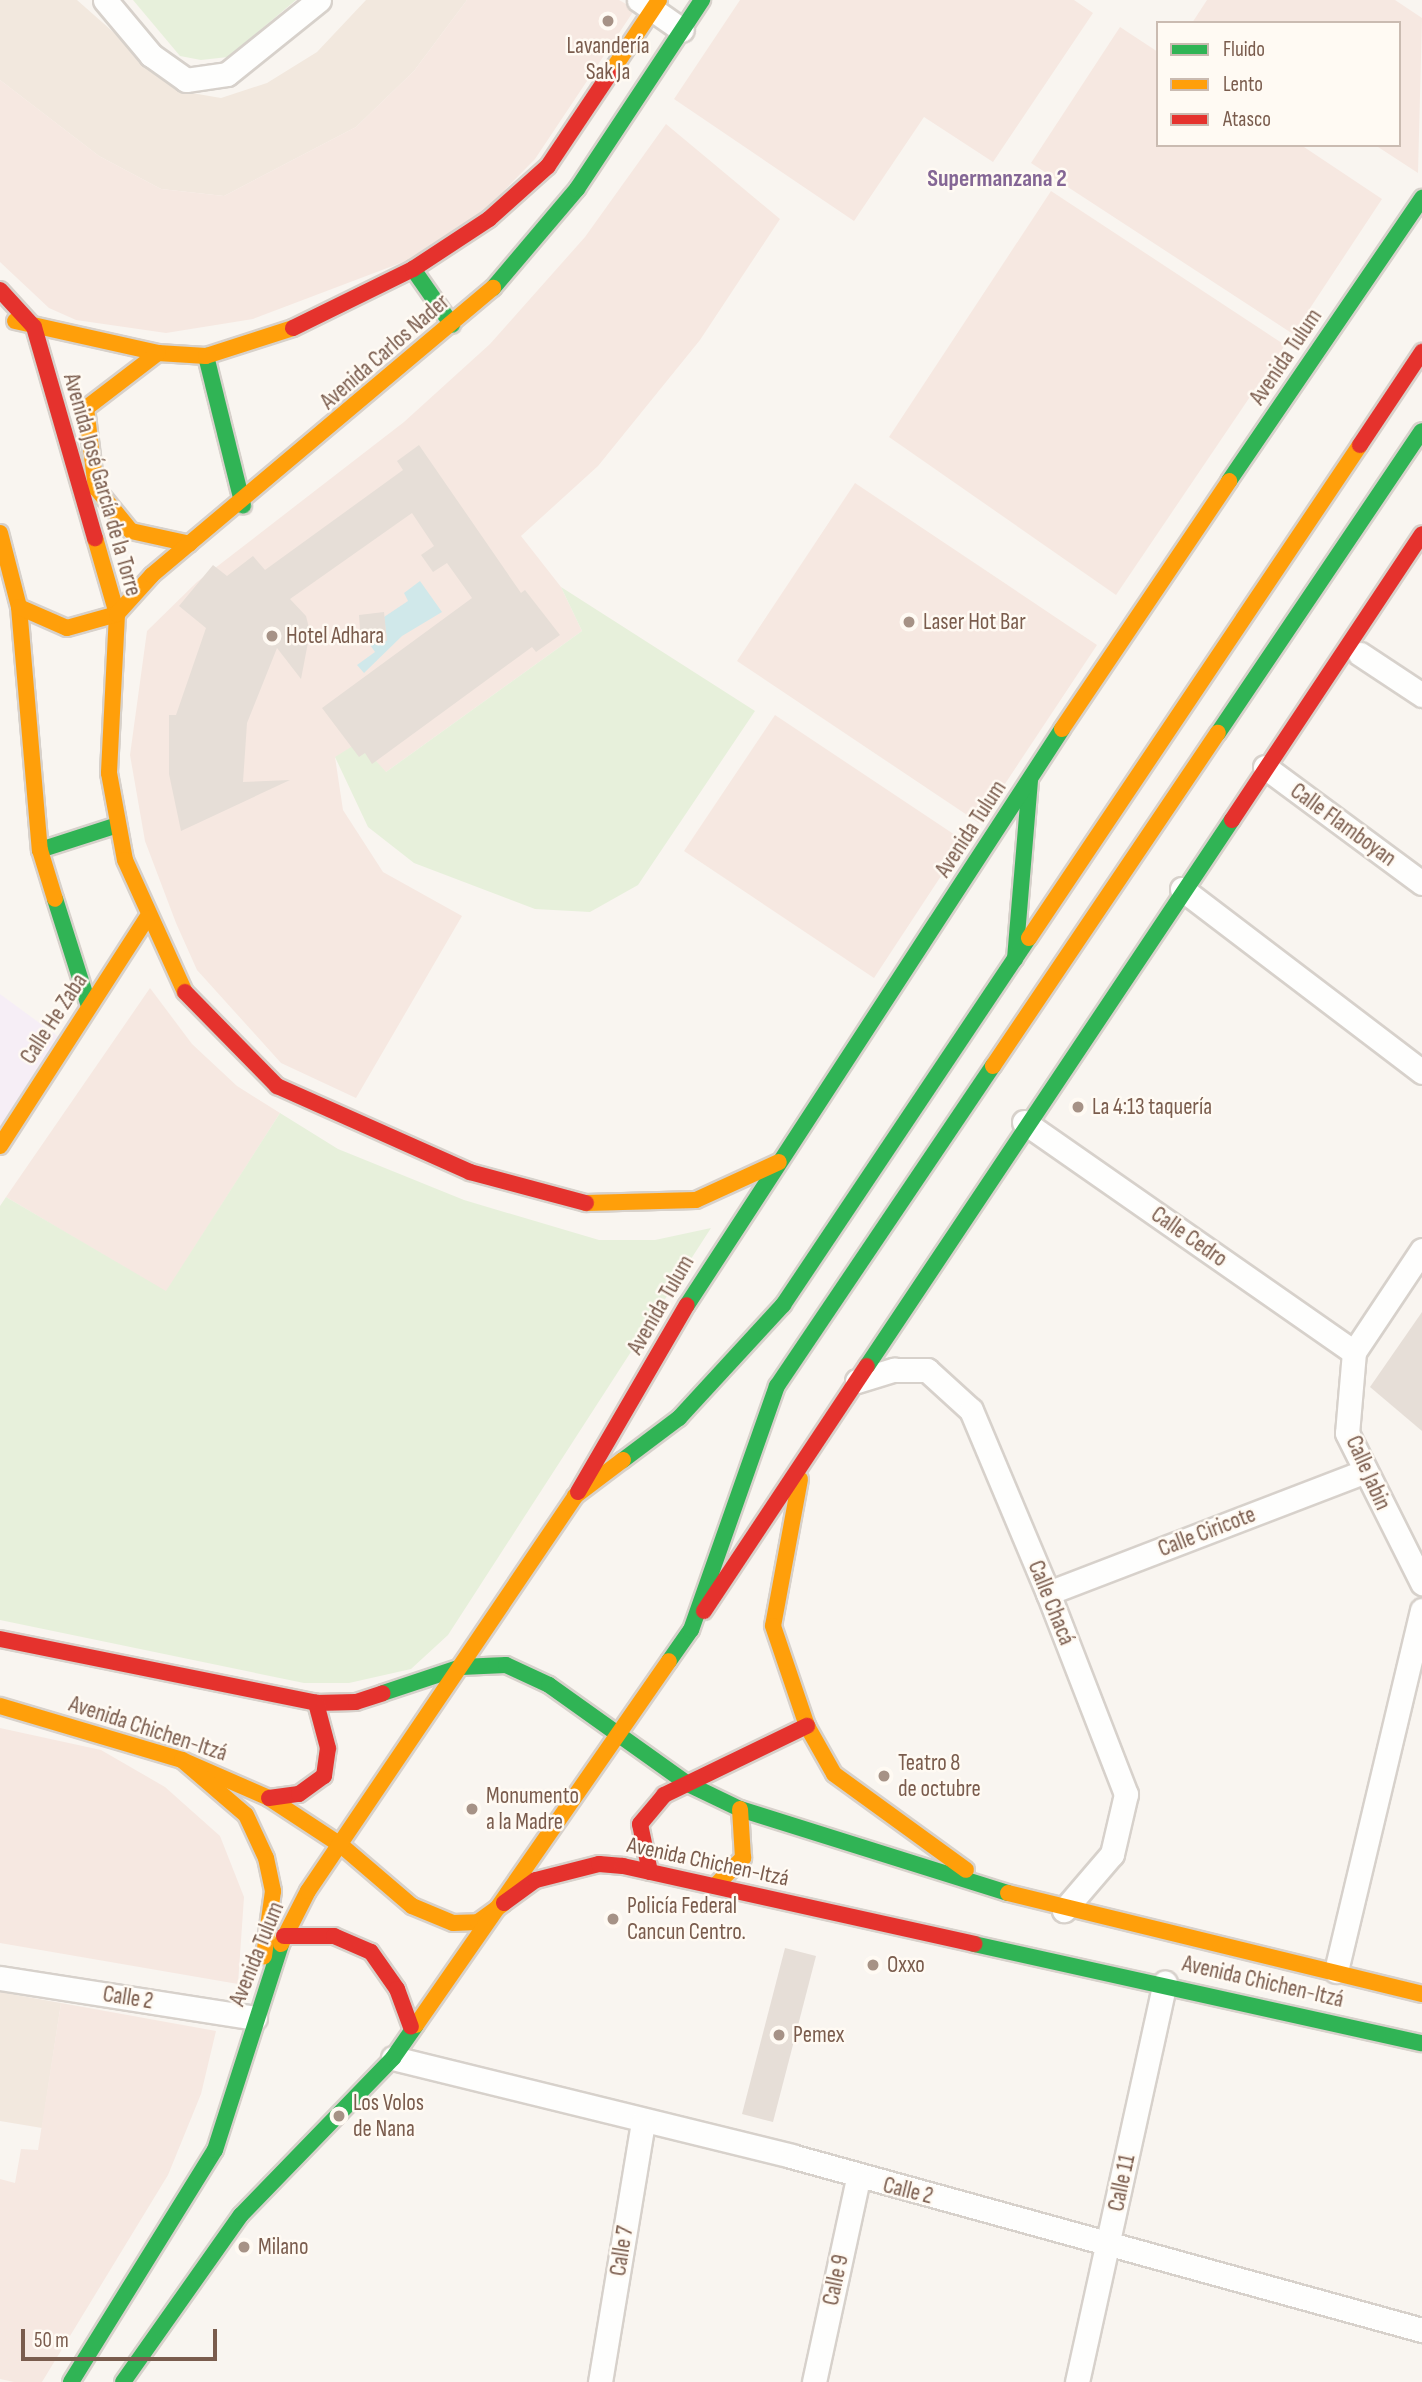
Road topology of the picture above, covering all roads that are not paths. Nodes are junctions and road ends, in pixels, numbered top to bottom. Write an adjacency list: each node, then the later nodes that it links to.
1 (105, 0): 2 (street)
2 (318, 0)
3 (702, 0): 5 (main road, Avenida Carlos Nader)
4 (650, 3): 5 (street); 7 (main road, Avenida Carlos Nader)
5 (682, 30): 10 (main road, Avenida Carlos Nader)
6 (1422, 198): 25 (main road, Avenida Tulum)
7 (413, 269): 10 (main road); 14 (main road, Avenida Carlos Nader)
8 (0, 290): 11 (main road, Avenida José García de la Torre)
9 (0, 321): 11 (main road, Avenida Carlos Nader)
10 (452, 325): 16 (main road, Avenida Carlos Nader)
11 (34, 327): 13 (main road, Avenida Carlos Nader); 21 (main road, Avenida José García de la Torre)
12 (1422, 352): 31 (main road, Avenida Tulum)
13 (158, 353): 14 (main road, Avenida Carlos Nader); 19 (main road)
14 (206, 356): 16 (main road)
15 (1422, 431): 46 (main road)
16 (243, 505): 19 (main road, Avenida Carlos Nader)
17 (0, 533): 20 (main road)
18 (1422, 534): 24 (main road)
19 (190, 544): 21 (main road, Avenida Carlos Nader)
20 (19, 607): 21 (main road, Avenida Carlos Nader); 27 (main road)
21 (117, 614): 26 (main road, Avenida José García de la Torre)
22 (1360, 654): 23 (street)
23 (1422, 695)
24 (1265, 767): 28 (street, Calle Flamboyan); 29 (main road)
25 (1030, 781): 31 (main road); 36 (main road, Avenida Tulum)
26 (118, 825): 27 (main road); 30 (main road, Avenida José García de la Torre)
27 (40, 850): 32 (main road)
28 (1422, 883)
29 (1182, 889): 33 (street); 34 (main road)
30 (147, 918): 32 (main road, Calle He Zaba); 36 (main road, Avenida José García de la Torre)
31 (1015, 964): 42 (main road, Avenida Tulum)
32 (89, 1006): 35 (main road, Calle He Zaba)
33 (1422, 1072)
34 (1024, 1122): 38 (street, Calle Cedro); 39 (main road)
35 (0, 1146)
36 (779, 1162): 42 (main road, Avenida Tulum)
37 (1422, 1250): 38 (street, Calle Jabin)
38 (1353, 1352): 41 (street, Calle Jabin)
39 (857, 1381): 40 (main road); 44 (street, Calle Chacá)
40 (802, 1470): 46 (main road); 51 (main road)
41 (1365, 1471): 43 (street, Calle Jabin); 44 (street, Calle Ciricote)
42 (575, 1496): 48 (main road, Avenida Tulum)
43 (1422, 1583)
44 (1048, 1593): 62 (street, Calle Chacá)
45 (1422, 1610): 64 (street)
46 (691, 1630): 52 (main road)
47 (0, 1639): 49 (main road, Avenida Chichen-Itzá)
48 (461, 1667): 49 (main road, Avenida Chichen-Itzá); 52 (main road, Avenida Chichen-Itzá); 57 (main road, Avenida Tulum)
49 (316, 1703): 55 (main road)
50 (0, 1706): 53 (main road, Avenida Chichen-Itzá)
51 (807, 1727): 54 (main road); 59 (main road)
52 (613, 1735): 54 (main road, Avenida Chichen-Itzá); 61 (main road)
53 (182, 1760): 55 (main road, Avenida Chichen-Itzá); 68 (main road)
54 (688, 1784): 56 (main road, Avenida Chichen-Itzá); 58 (main road)
55 (269, 1798): 57 (main road, Avenida Chichen-Itzá)
56 (740, 1809): 59 (main road, Avenida Chichen-Itzá); 60 (main road)
57 (342, 1846): 61 (main road, Avenida Chichen-Itzá); 63 (main road, Avenida Tulum)
58 (650, 1872): 60 (main road, Avenida Chichen-Itzá); 61 (main road, Avenida Chichen-Itzá)
59 (987, 1885): 62 (main road, Avenida Chichen-Itzá)
60 (715, 1886): 66 (main road, Avenida Chichen-Itzá)
61 (498, 1909): 69 (main road)
62 (1064, 1910): 64 (main road, Avenida Chichen-Itzá)
63 (284, 1936): 68 (main road, Avenida Tulum); 69 (main road)
64 (1336, 1971): 67 (main road, Avenida Chichen-Itzá)
65 (0, 1978): 68 (street, Calle 2)
66 (1165, 1983): 70 (main road, Avenida Chichen-Itzá); 74 (street, Calle 11)
67 (1422, 1994)
68 (255, 2018): 76 (main road, Avenida Tulum)
69 (411, 2027): 71 (main road)
70 (1422, 2043)
71 (393, 2057): 72 (street, Calle 2); 77 (main road)
72 (643, 2121): 73 (street, Calle 2); 78 (street, Calle 7)
73 (858, 2178): 74 (street, Calle 2); 79 (street, Calle 9)
74 (1109, 2243): 75 (street, Calle 2); 80 (street, Calle 11)
75 (1422, 2329)
76 (71, 2382)
77 (122, 2382)
78 (600, 2382)
79 (814, 2382)
80 (1077, 2382)

